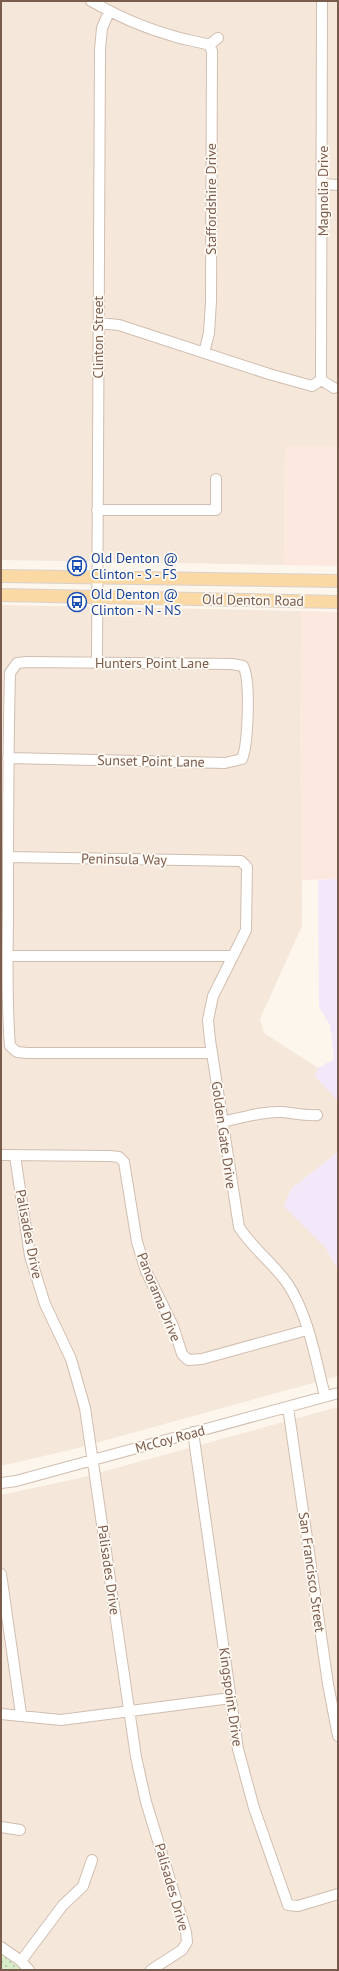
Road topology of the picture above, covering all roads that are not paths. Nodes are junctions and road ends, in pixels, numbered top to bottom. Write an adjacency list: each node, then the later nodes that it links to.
1 (90, 1): 3 (street)
2 (322, 1): 6 (street, Magnolia Drive)
3 (109, 12): 5 (street); 8 (street, Clinton Street)
4 (218, 38): 5 (street)
5 (209, 45): 9 (street, Staffordshire Drive)
6 (323, 184): 7 (street); 10 (street, Magnolia Drive)
7 (338, 185)
8 (98, 323): 9 (street); 13 (street, Clinton Street)
9 (204, 353): 10 (street)
10 (322, 380): 11 (street)
11 (334, 388)
12 (216, 479): 13 (street)
13 (97, 510): 15 (street, Clinton Street)
14 (1, 576): 15 (main road, Old Denton Road)
15 (97, 578): 16 (main road, Old Denton Road); 18 (street, Clinton Street)
16 (338, 581)
17 (1, 595): 18 (main road, Old Denton Road)
18 (97, 597): 19 (main road, Old Denton Road); 20 (street, Clinton Street)
19 (338, 602)
20 (97, 663): 21 (street, Hunters Point Lane); 22 (street, Hunters Point Lane)
21 (247, 709): 22 (street, Sunset Point Lane)
22 (8, 758): 23 (street)
23 (8, 857): 24 (street, Peninsula Way); 25 (street)
24 (241, 861): 26 (street, Golden Gate Drive)
25 (8, 956): 26 (street); 27 (street)
26 (232, 956): 27 (street, Golden Gate Drive)
27 (212, 1053): 29 (street, Golden Gate Drive)
28 (317, 1115): 29 (street)
29 (222, 1122): 32 (street, Golden Gate Drive)
30 (1, 1155): 31 (street, Panorama Drive)
31 (15, 1156): 32 (street, Panorama Drive); 37 (street, Palisades Drive)
32 (307, 1330): 34 (street, Golden Gate Drive)
33 (338, 1393): 34 (street, McCoy Road)
34 (325, 1396): 35 (street, McCoy Road)
35 (288, 1407): 36 (street, McCoy Road); 44 (street, San Francisco Street)
36 (193, 1432): 37 (street, McCoy Road); 40 (street, Kingspoint Drive)
37 (93, 1459): 38 (street, McCoy Road); 41 (street, Palisades Drive)
38 (1, 1483)
39 (1, 1574): 43 (street)
40 (232, 1698): 41 (street); 48 (street, Kingspoint Drive)
41 (129, 1710): 43 (street); 52 (street, Palisades Drive)
42 (1, 1714): 43 (street)
43 (21, 1714)
44 (338, 1736)
45 (1, 1827): 46 (street)
46 (20, 1830)
47 (92, 1860): 50 (street)
48 (338, 1894)
49 (1, 1947): 50 (street)
50 (21, 1961): 51 (street)
51 (29, 1970)
52 (151, 1970)

